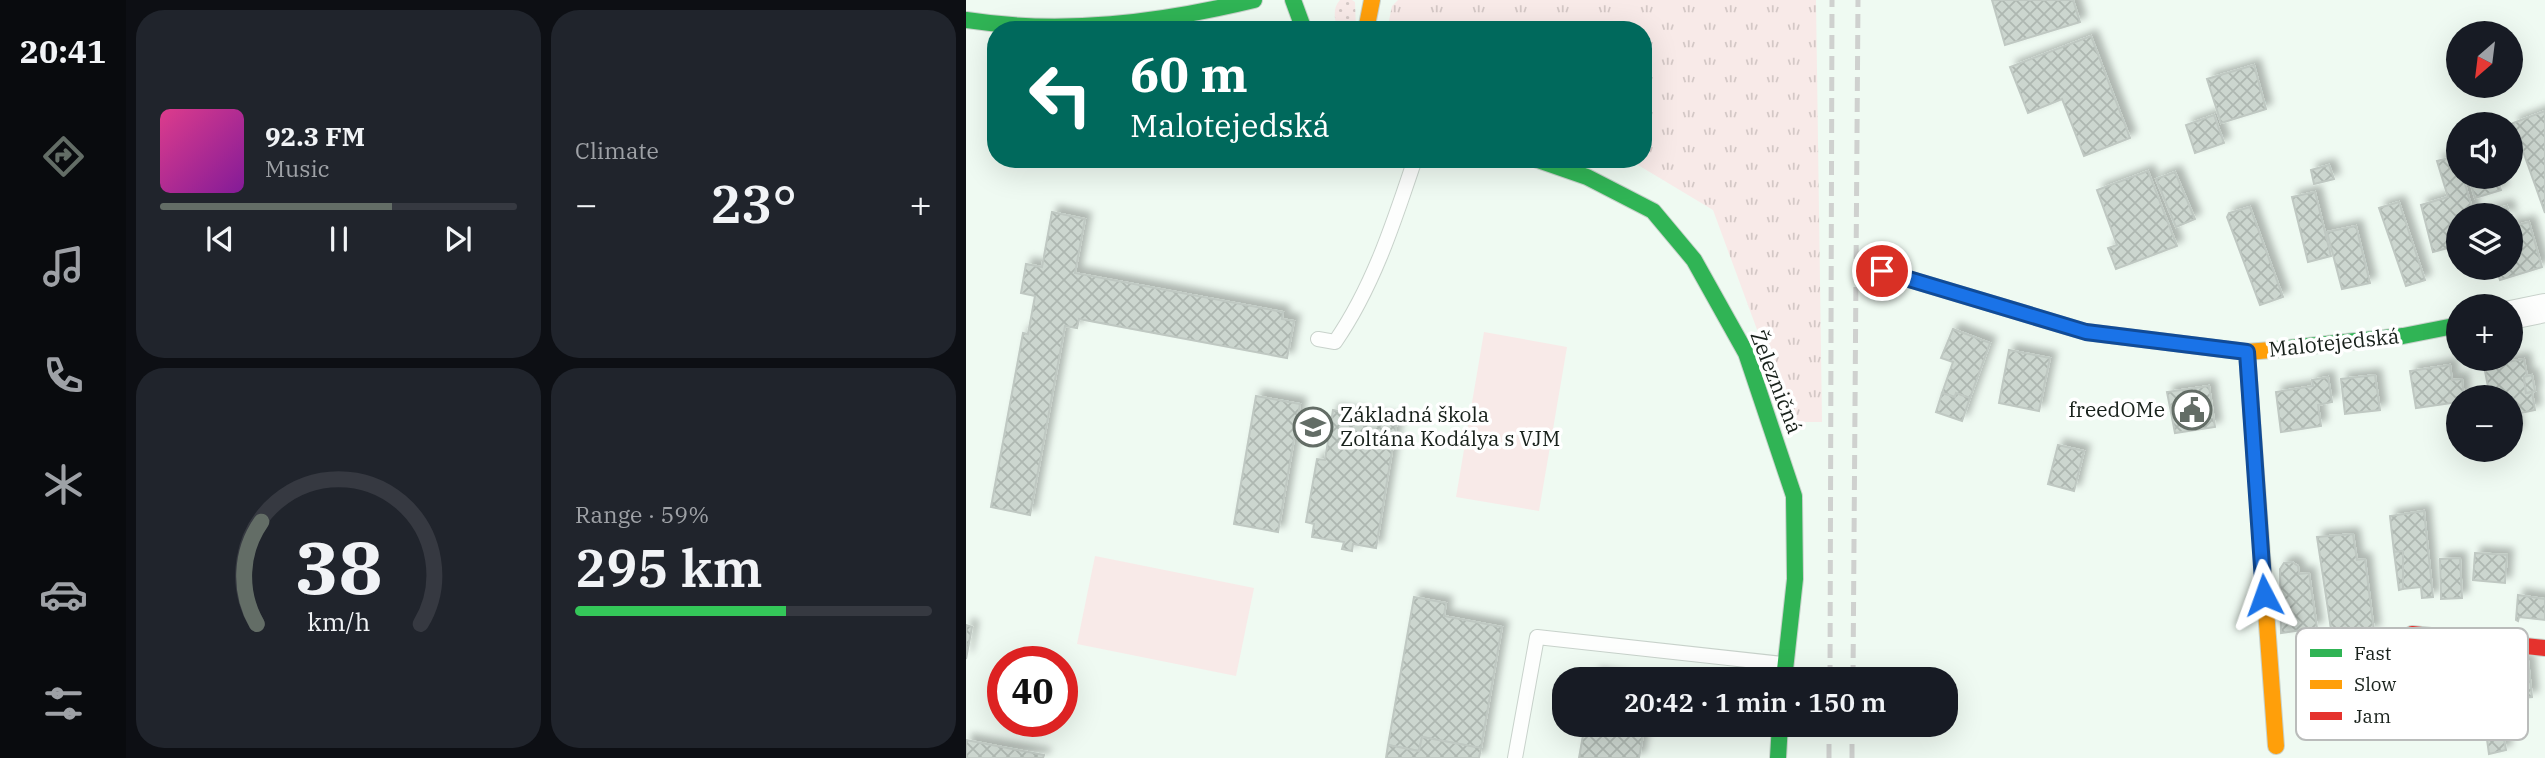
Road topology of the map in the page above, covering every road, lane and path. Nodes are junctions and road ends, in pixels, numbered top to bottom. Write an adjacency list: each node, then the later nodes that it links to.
1 (1254, 0): 4 (street)
2 (1293, 0): 7 (street)
3 (1372, 0): 8 (street)
4 (1116, 12): 6 (street)
5 (966, 20): 9 (street)
6 (1090, 21)
7 (1301, 21)
8 (1368, 21)
9 (987, 24)
10 (1412, 168): 16 (lane)
11 (1561, 168): 19 (street, Železničná)
12 (1882, 271): 17 (street, Malotejedská)
13 (2545, 308): 14 (street)
14 (2523, 313)
15 (2446, 328): 17 (street, Malotejedská)
16 (1318, 339)
17 (2247, 352): 21 (street)
18 (1748, 667): 22 (lane)
19 (1785, 667)
20 (1779, 737): 23 (street)
21 (2276, 746)
22 (1515, 758)
23 (1778, 758)

